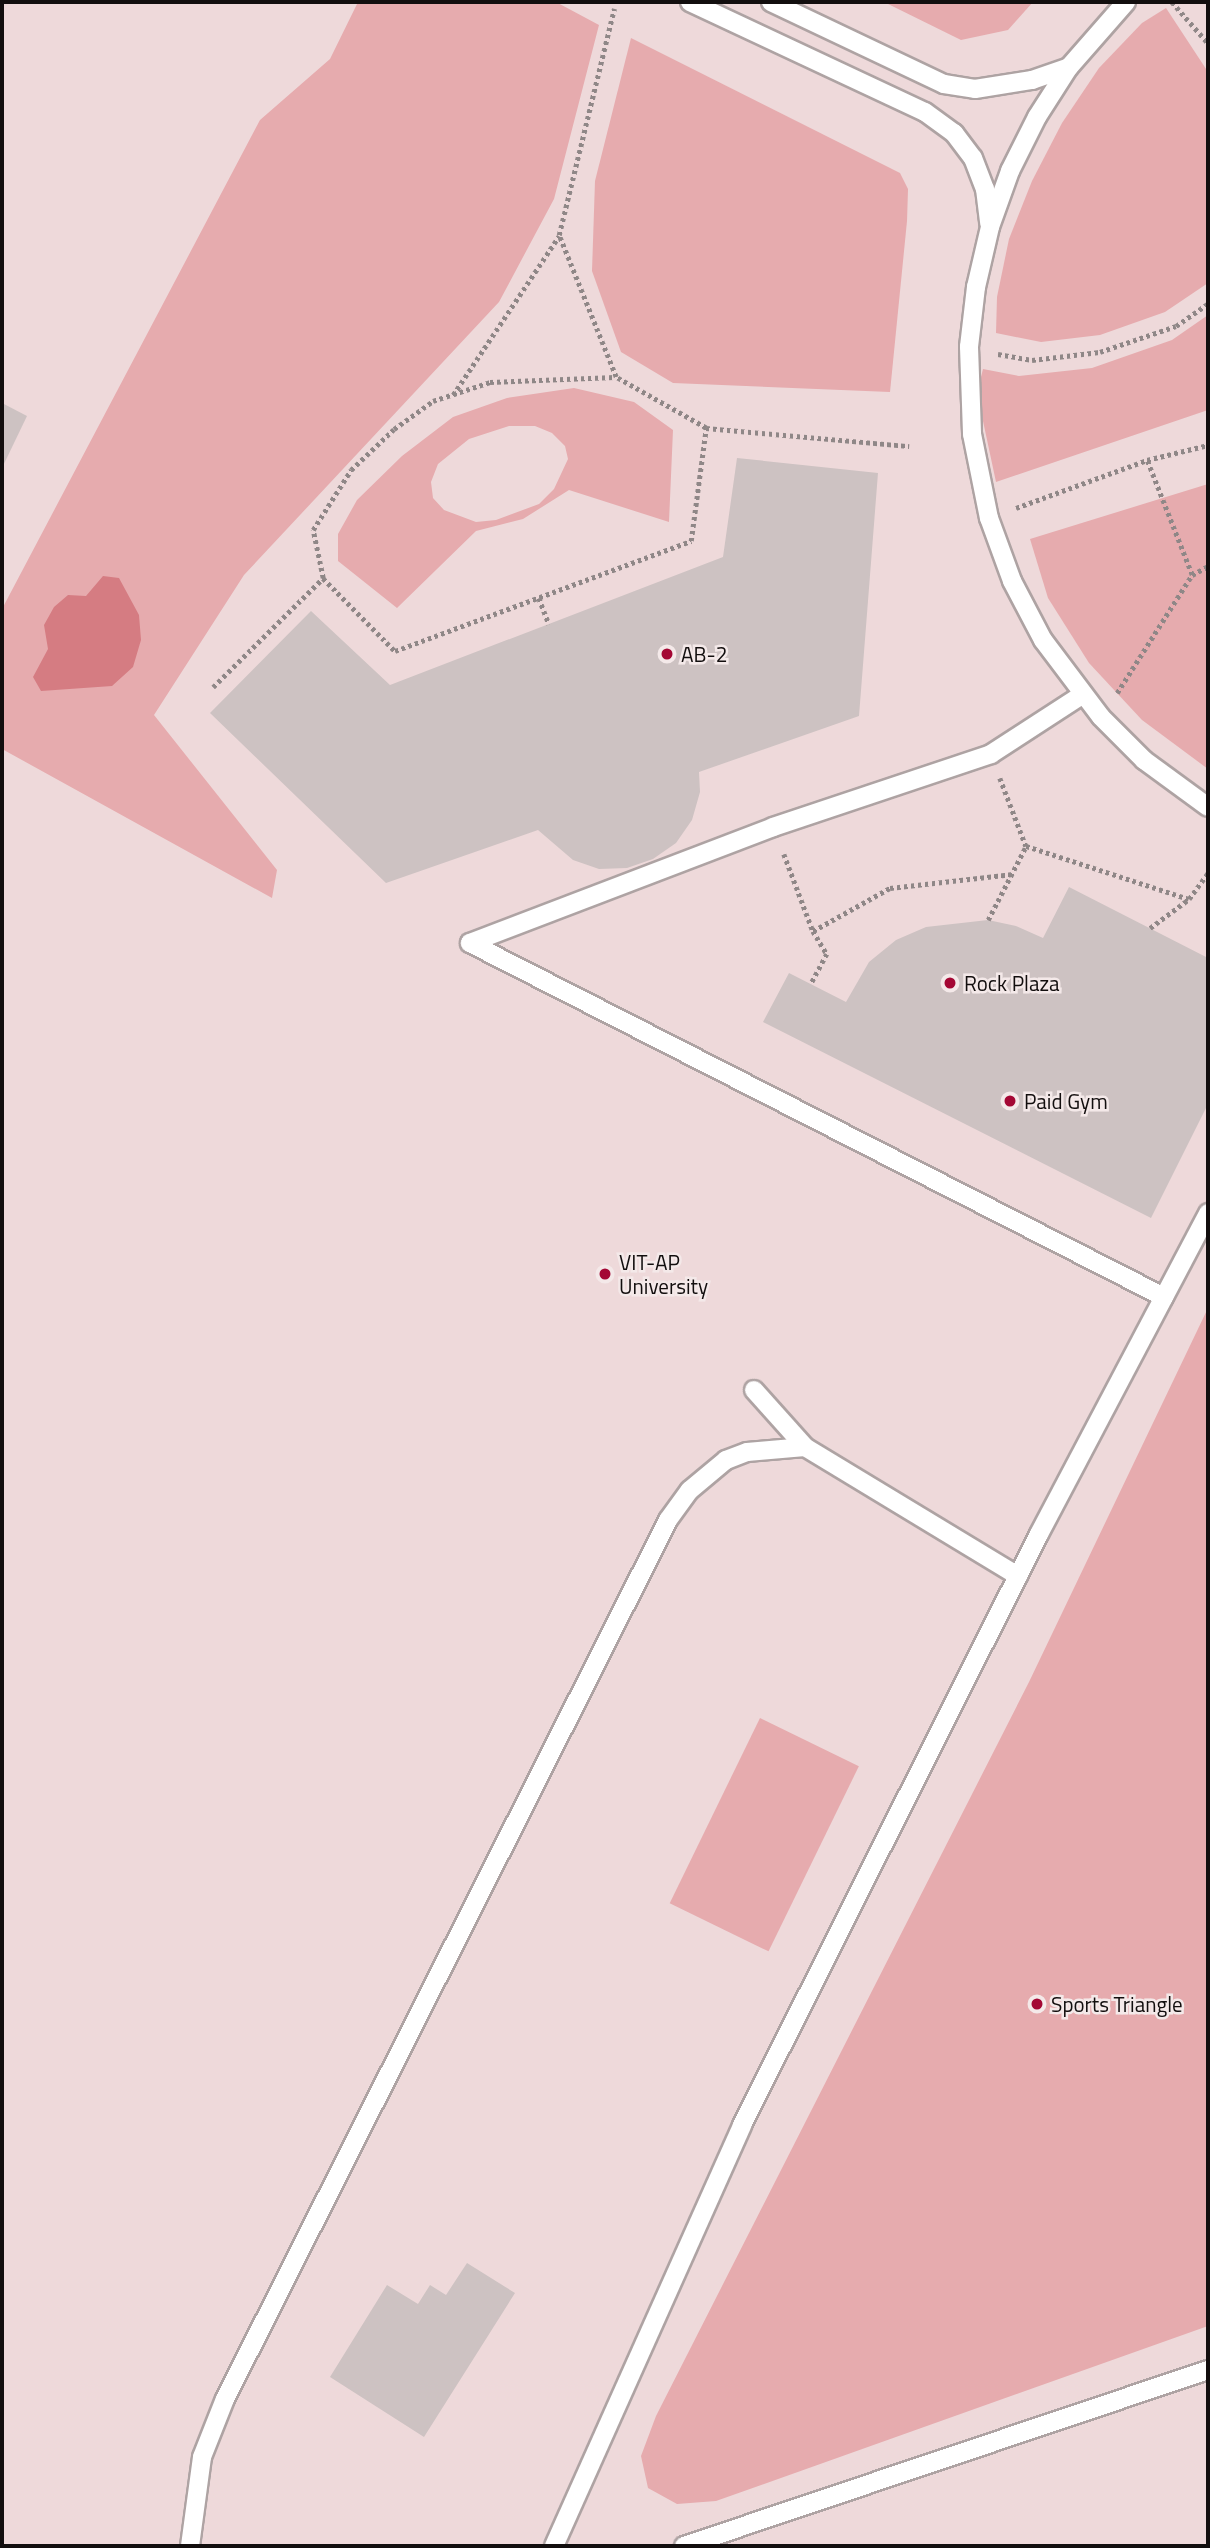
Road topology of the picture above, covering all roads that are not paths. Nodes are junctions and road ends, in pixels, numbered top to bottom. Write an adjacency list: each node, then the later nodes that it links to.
1 (690, 2): 5 (lane)
2 (771, 2): 4 (lane)
3 (1126, 2): 4 (lane)
4 (1069, 66): 5 (lane)
5 (990, 227): 6 (lane)
6 (1082, 695): 7 (lane); 9 (lane)
7 (1208, 807)
8 (1208, 1213): 9 (lane)
9 (1164, 1297): 12 (lane)
10 (754, 1390): 11 (lane)
11 (805, 1447): 12 (lane); 14 (lane)
12 (1018, 1576): 15 (lane)
13 (1208, 2371): 16 (lane)
14 (190, 2546)
15 (554, 2546)
16 (684, 2546)

